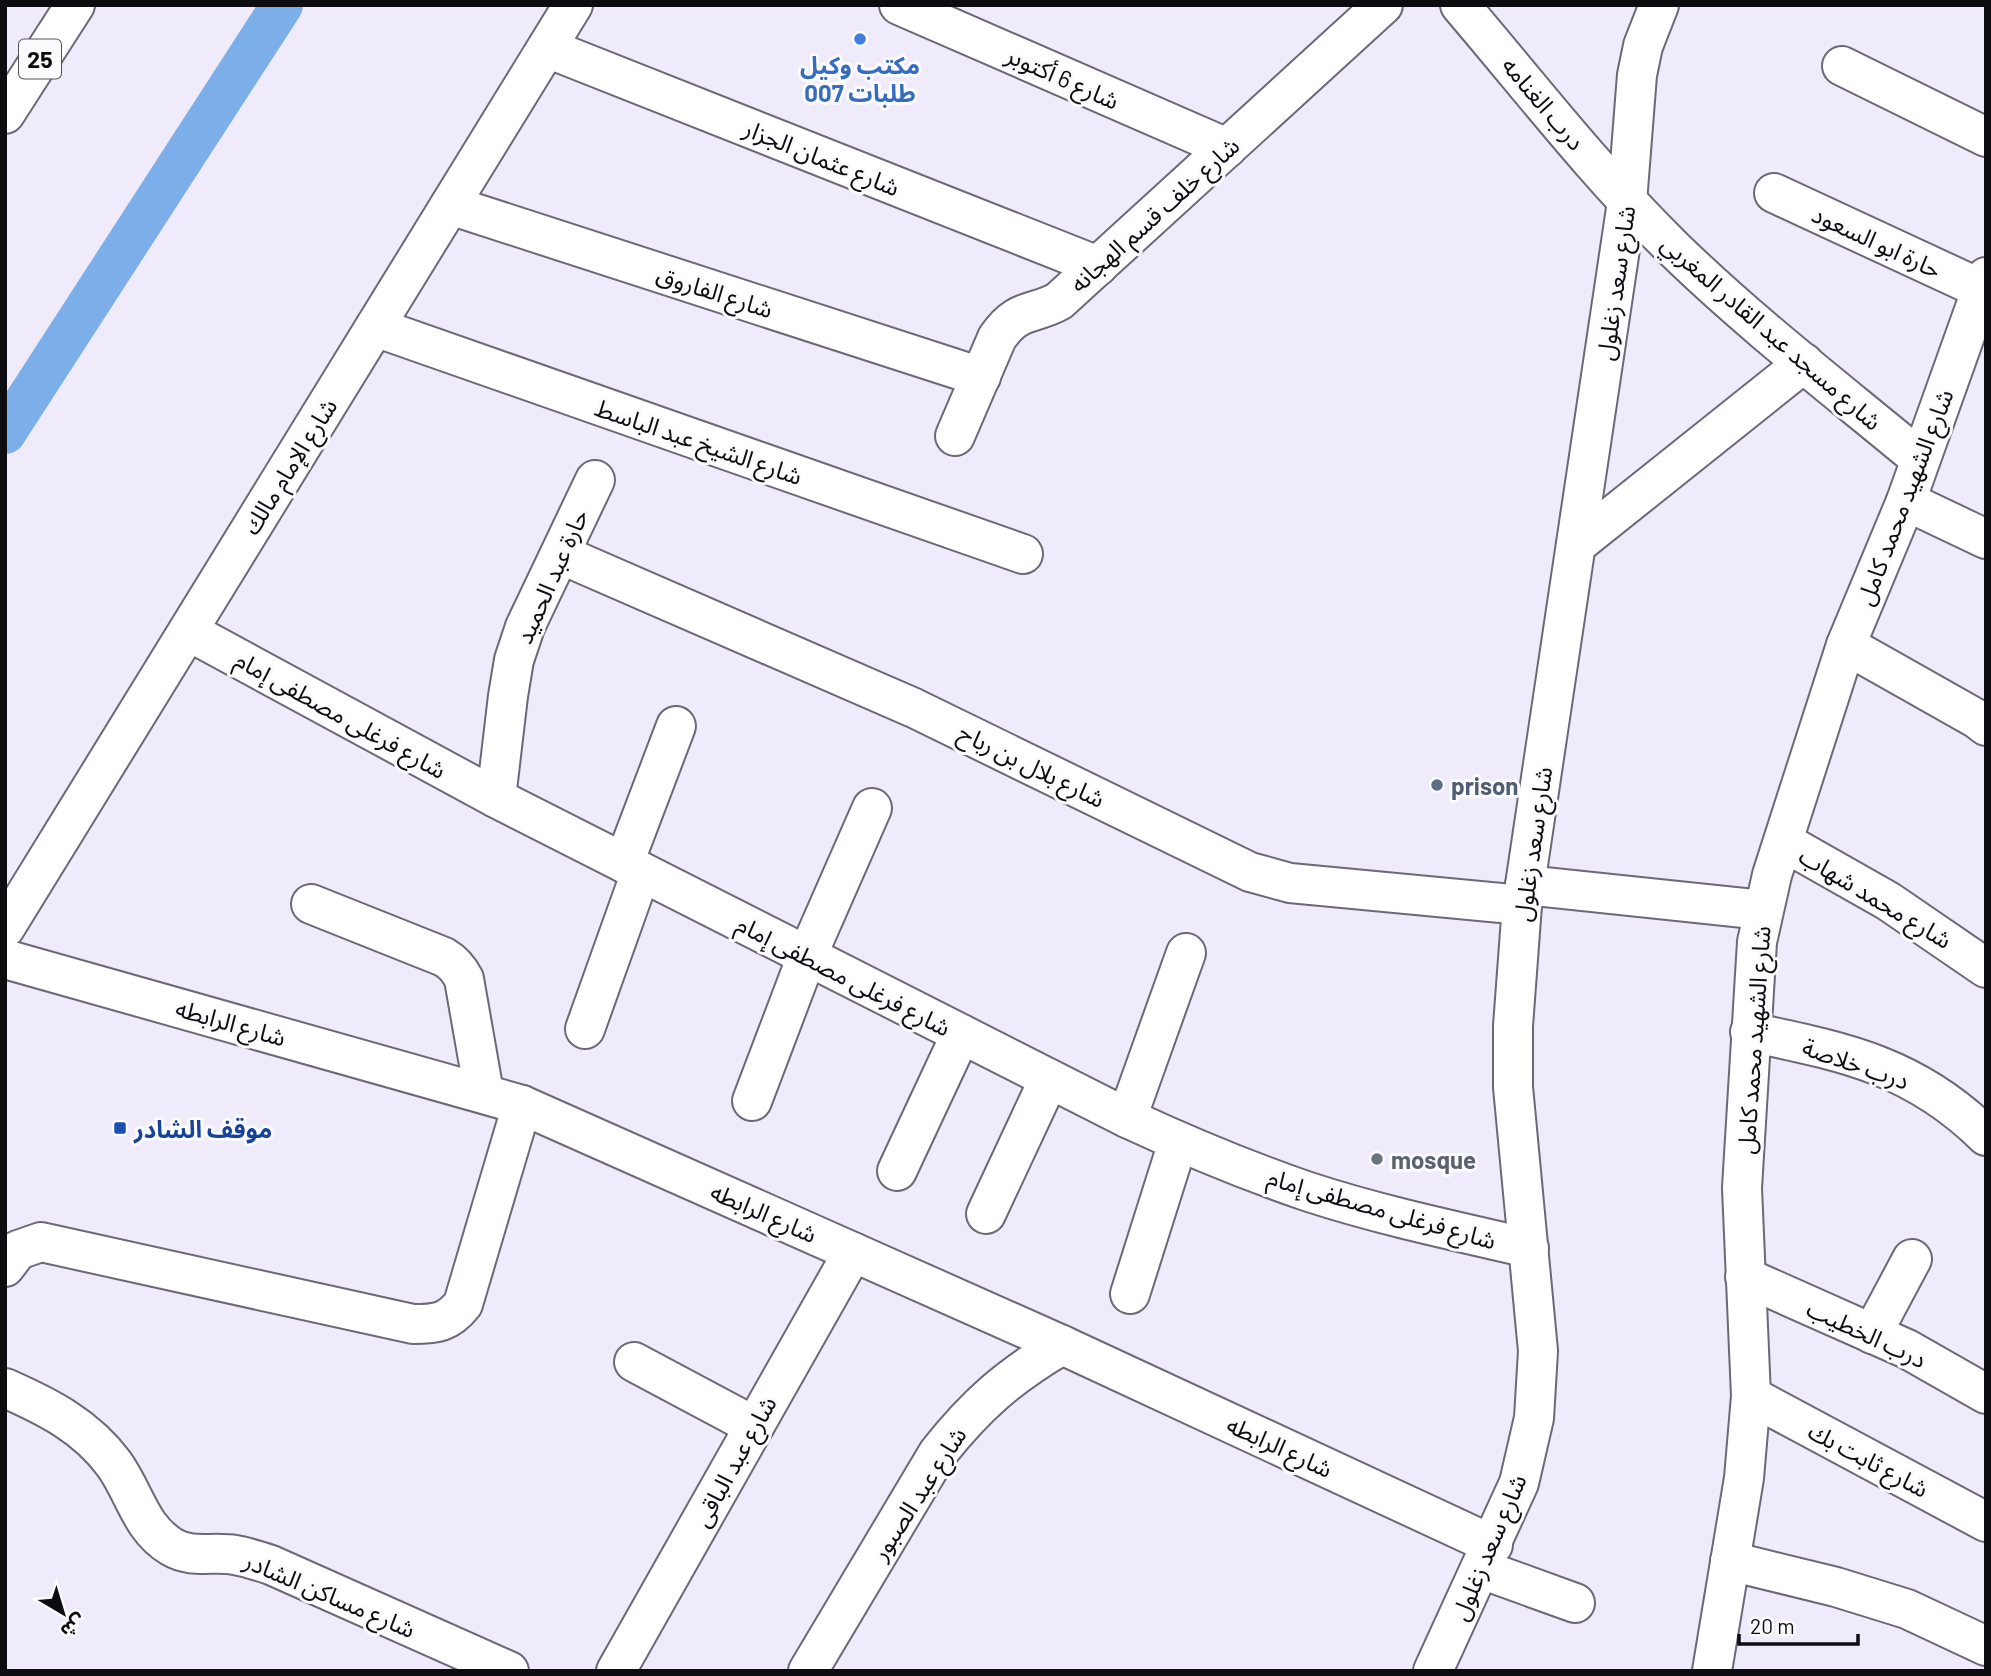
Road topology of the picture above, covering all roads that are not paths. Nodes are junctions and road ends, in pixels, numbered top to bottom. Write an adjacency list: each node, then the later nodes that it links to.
1 (75, 5): 9 (main road, 25)
2 (573, 5): 7 (main road, شارع الإمام مالك)
3 (899, 5): 11 (main road, شارع 6 أكتوبر)
4 (1383, 5): 11 (main road, شارع خلف قسم الهجانه)
5 (1460, 5): 13 (main road, درب الغنامه)
6 (1659, 5): 13 (main road, شارع سعد زغلول)
7 (547, 48): 14 (main road, شارع الإمام مالك); 15 (main road, شارع عثمان الجزار)
8 (1842, 66): 10 (main road)
9 (5, 114)
10 (1986, 137)
11 (1227, 148): 15 (main road, شارع خلف قسم الهجانه)
12 (1774, 193): 16 (main road, حارة ابو السعود)
13 (1627, 202): 19 (main road, شارع مسجد عبد القادر المغربي); 26 (main road, شارع سعد زغلول)
14 (450, 205): 17 (main road, شارع الإمام مالك); 20 (main road, شارع الفاروق)
15 (1098, 265): 20 (main road, شارع خلف قسم الهجانه)
16 (1983, 283): 18 (main road, شارع الشهيد محمد كامل)
17 (375, 327): 28 (main road, شارع الشيخ عبد الباسط); 29 (main road, شارع الإمام مالك)
18 (1972, 357): 22 (main road, شارع الشهيد محمد كامل)
19 (1804, 363): 22 (main road, شارع مسجد عبد القادر المغربي); 26 (main road)
20 (981, 377): 21 (main road, شارع خلف قسم الهجانه)
21 (955, 436)
22 (1920, 459): 24 (main road, شارع الشهيد محمد كامل)
23 (595, 480): 27 (main road, حارة عبد الحميد)
24 (1906, 501): 25 (main road); 30 (main road, شارع الشهيد محمد كامل)
25 (1986, 539)
26 (1576, 545): 37 (main road, شارع سعد زغلول)
27 (560, 554): 33 (main road, حارة عبد الحميد); 37 (main road, شارع بلال بن رباح)
28 (1023, 554)
29 (188, 631): 33 (main road, شارع فرغلى مصطفى إمام); 40 (main road, شارع الإمام مالك)
30 (1846, 645): 32 (main road); 35 (main road, شارع الشهيد محمد كامل)
31 (676, 726): 36 (main road)
32 (1986, 726)
33 (496, 798): 36 (main road, شارع فرغلى مصطفى إمام)
34 (872, 808): 42 (main road)
35 (1784, 842): 39 (main road, شارع الشهيد محمد كامل); 44 (main road, شارع محمد شهاب); 45 (main road, شارع محمد شهاب)
36 (633, 867): 42 (main road, شارع فرغلى مصطفى إمام); 46 (main road)
37 (1524, 895): 39 (main road, شارع بلال بن رباح); 58 (main road, شارع سعد زغلول)
38 (311, 904): 50 (main road)
39 (1763, 910): 47 (main road, شارع الشهيد محمد كامل)
40 (5, 928)
41 (1186, 953): 53 (main road)
42 (807, 956): 48 (main road, شارع فرغلى مصطفى إمام); 51 (main road)
43 (5, 959): 50 (main road, شارع الرابطه)
44 (1986, 960)
45 (1986, 968)
46 (586, 1029)
47 (1750, 1032): 54 (main road, درب خلاصة); 62 (main road, شارع الشهيد محمد كامل)
48 (961, 1034): 49 (main road, شارع فرغلى مصطفى إمام); 56 (main road)
49 (1049, 1079): 53 (main road, شارع فرغلى مصطفى إمام); 57 (main road)
50 (484, 1093): 52 (main road, شارع الرابطه)
51 (752, 1101)
52 (522, 1105): 59 (main road, شارع الرابطه); 61 (main road)
53 (1127, 1118): 55 (main road, شارع فرغلى مصطفى إمام)
54 (1986, 1136)
55 (1178, 1142): 58 (main road, شارع فرغلى مصطفى إمام); 63 (main road)
56 (897, 1171)
57 (986, 1214)
58 (1530, 1248): 72 (main road, شارع سعد زغلول)
59 (853, 1252): 65 (main road, شارع الرابطه); 70 (main road, شارع عبد الباقى)
60 (1912, 1259): 64 (main road)
61 (5, 1267)
62 (1745, 1277): 64 (main road, درب الخطيب); 69 (main road, شارع الشهيد محمد كامل)
63 (1130, 1294)
64 (1872, 1334): 68 (main road, درب الخطيب)
65 (1062, 1345): 72 (main road, شارع الرابطه); 78 (main road, شارع عبد الصبور)
66 (634, 1362): 70 (main road)
67 (5, 1388): 76 (main road, شارع مساكن الشادر)
68 (1986, 1394)
69 (1751, 1396): 71 (main road, شارع ثابت بك); 73 (main road, شارع الشهيد محمد كامل)
70 (754, 1426): 77 (main road, شارع عبد الباقى)
71 (1986, 1522)
72 (1487, 1557): 74 (main road, شارع الرابطه); 79 (main road, شارع سعد زغلول)
73 (1730, 1560): 75 (main road); 80 (main road, شارع الشهيد محمد كامل)
74 (1575, 1603)
75 (1986, 1646)
76 (509, 1671)
77 (617, 1671)
78 (808, 1671)
79 (1433, 1671)
80 (1712, 1671)

